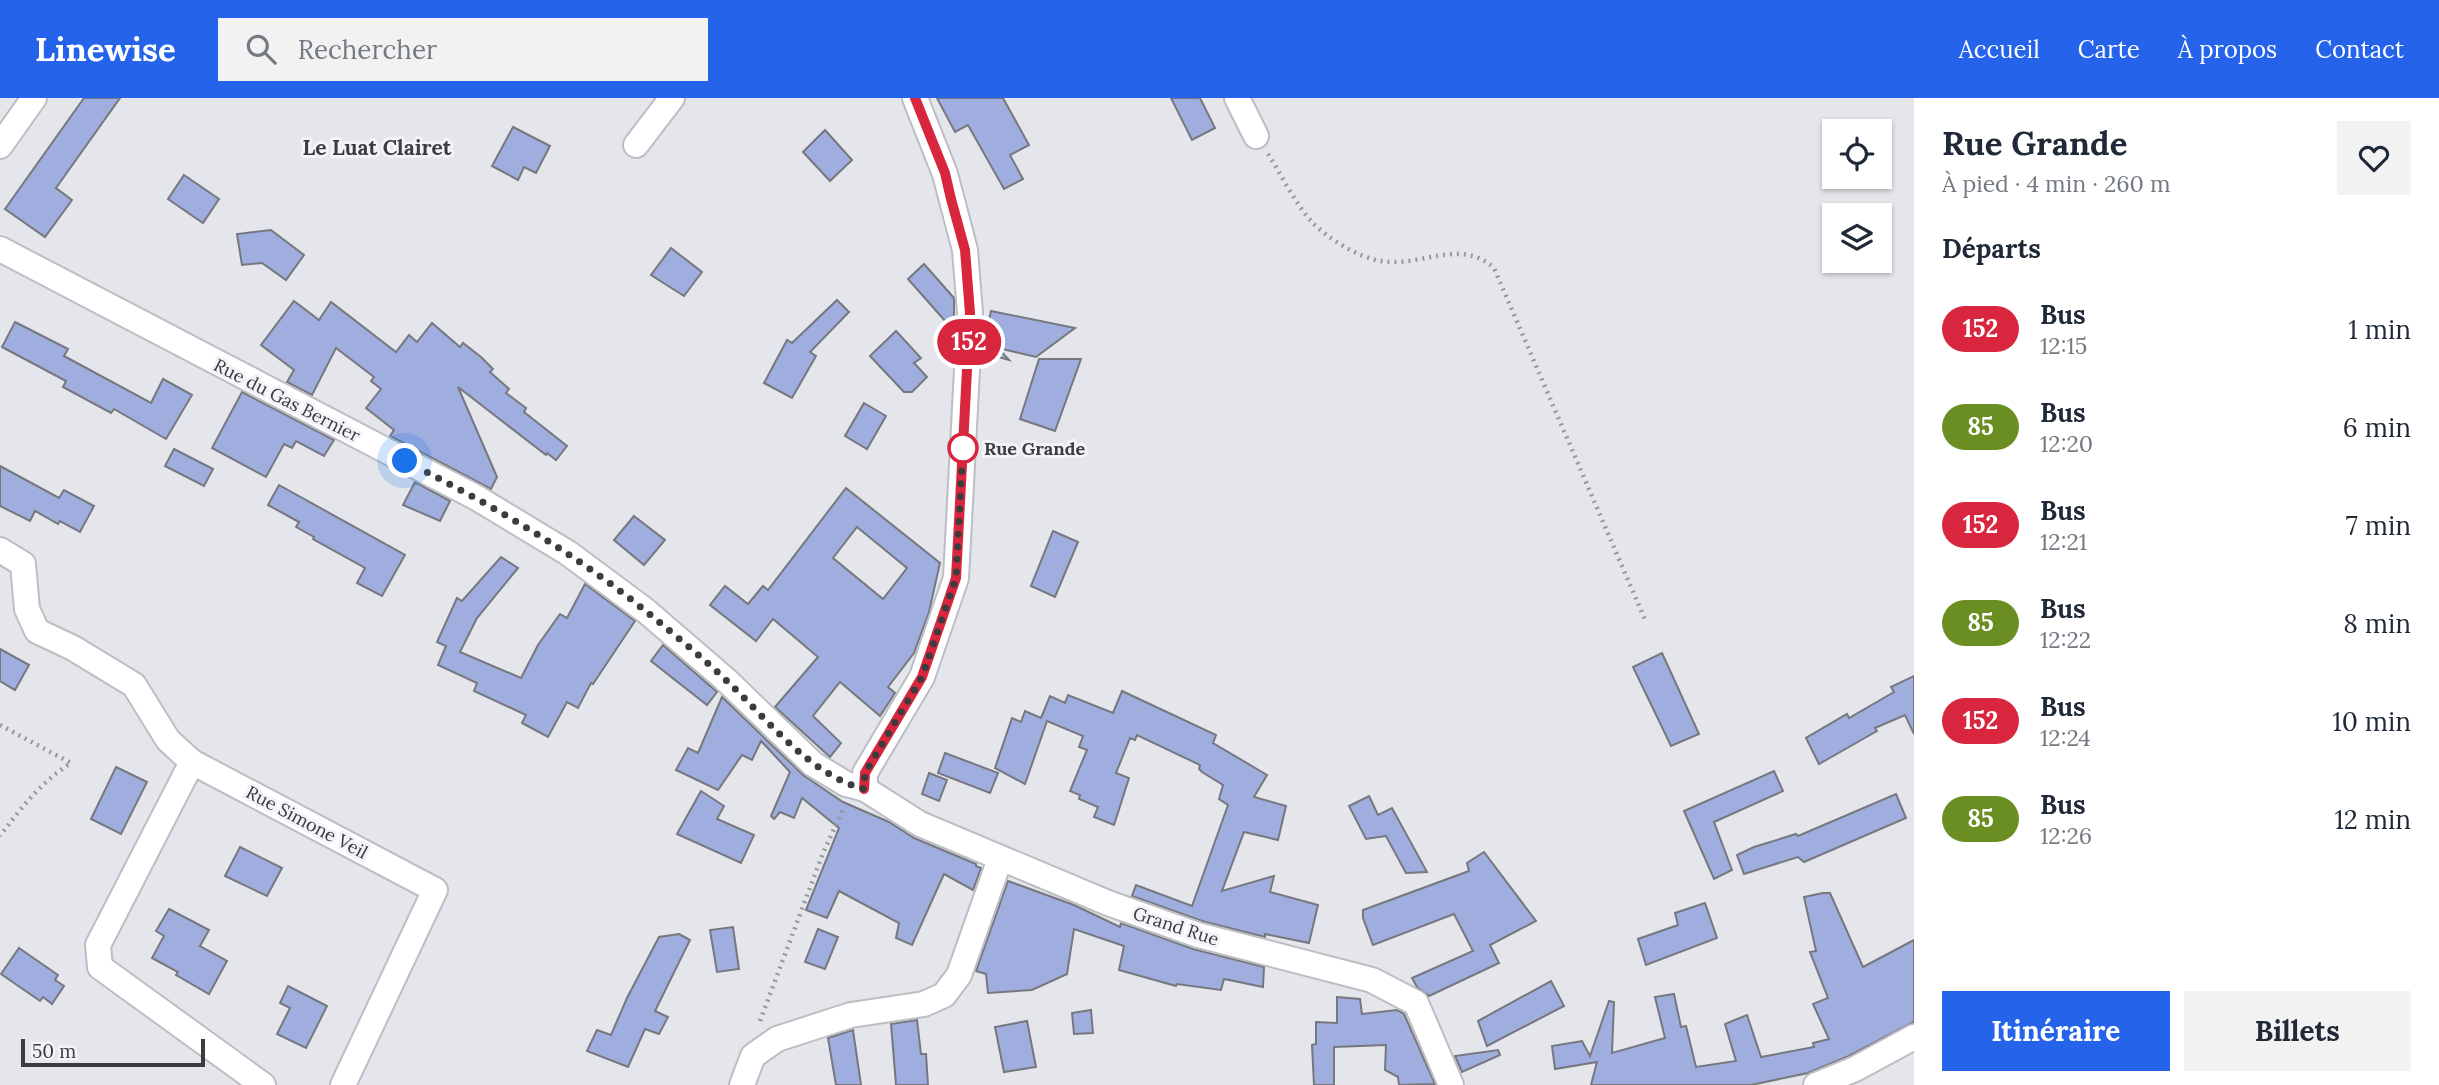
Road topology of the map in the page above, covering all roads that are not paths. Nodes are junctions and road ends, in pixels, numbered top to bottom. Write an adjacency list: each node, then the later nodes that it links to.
1 (34, 98): 7 (street)
2 (672, 98): 6 (street)
3 (915, 98): 11 (street)
4 (1237, 98): 5 (street)
5 (1256, 136)
6 (636, 145)
7 (0, 146)
8 (0, 249): 11 (street, Rue du Gas Bernier)
9 (0, 550): 10 (street, Rue Simone Veil)
10 (192, 762): 14 (street); 15 (street, Rue Simone Veil)
11 (864, 789): 12 (street, Grand Rue)
12 (1000, 859): 16 (street); 17 (street, Grand Rue)
13 (1914, 1037): 18 (street)
14 (262, 1085)
15 (343, 1085)
16 (742, 1085)
17 (1451, 1085)
18 (1816, 1085)

